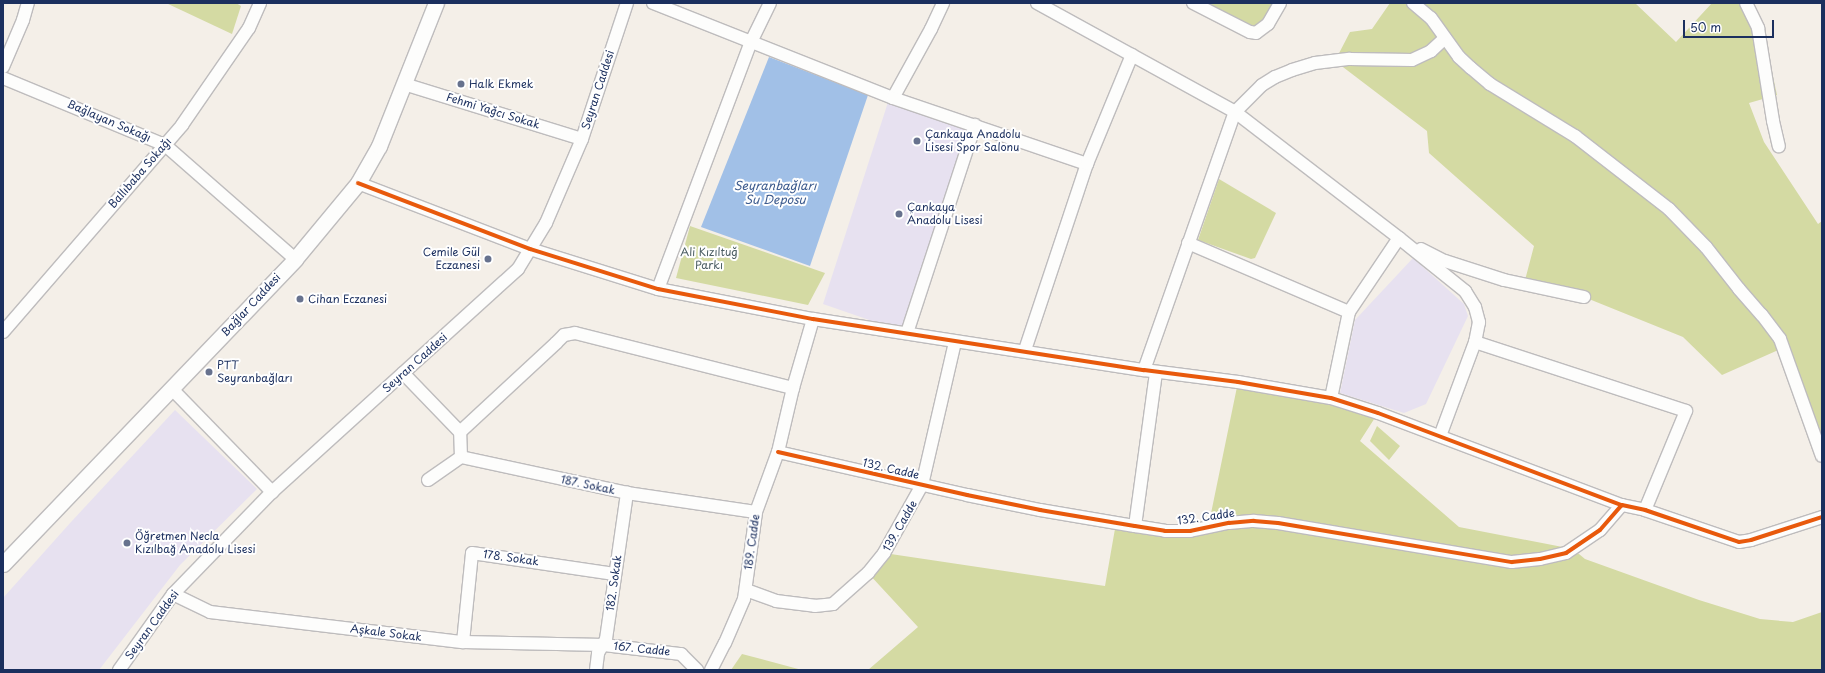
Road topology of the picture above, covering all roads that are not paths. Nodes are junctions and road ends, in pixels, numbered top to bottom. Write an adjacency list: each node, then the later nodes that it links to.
1 (28, 3): 17 (street)
2 (260, 3): 24 (street, Ballıbaba Sokağı)
3 (436, 3): 19 (main road, Bağlar Caddesi)
4 (627, 3): 23 (street, Seyran Caddesi)
5 (653, 3): 15 (street)
6 (770, 3): 15 (street)
7 (943, 3): 20 (street)
8 (1037, 3): 16 (street)
9 (1193, 3): 10 (street)
10 (1280, 3)
11 (1413, 3): 13 (street)
12 (1746, 3): 25 (street)
13 (1427, 7): 14 (street)
14 (1445, 38): 21 (street); 50 (street)
15 (751, 42): 20 (street); 32 (street)
16 (1132, 55): 21 (street); 26 (street)
17 (3, 67)
18 (3, 78): 24 (street, Bağlayan Sokağı)
19 (404, 84): 23 (street, Fehmi Yağcı Sokak); 27 (main road, Bağlar Caddesi)
20 (893, 98): 22 (street)
21 (1235, 112): 28 (street); 29 (street)
22 (975, 125): 26 (street); 37 (street)
23 (582, 139): 30 (street, Seyran Caddesi)
24 (164, 145): 31 (street, Bağlayan Sokağı); 36 (street, Ballıbaba Sokağı)
25 (1779, 146)
26 (1087, 164): 40 (street)
27 (358, 183): 30 (street); 31 (main road, Bağlar Caddesi)
28 (1399, 238): 33 (street); 34 (street); 39 (street)
29 (1188, 243): 34 (street); 41 (street)
30 (530, 249): 32 (street); 43 (street, Seyran Caddesi)
31 (295, 259): 45 (main road, Bağlar Caddesi)
32 (658, 289): 35 (street)
33 (1584, 297)
34 (1349, 312): 46 (street)
35 (813, 319): 37 (street); 44 (street, 189. Cadde)
36 (3, 332)
37 (907, 333): 38 (street)
38 (956, 342): 40 (street); 53 (street, 139. Cadde)
39 (1475, 342): 48 (street); 57 (street)
40 (1025, 350): 41 (street)
41 (1144, 370): 42 (street)
42 (1156, 372): 46 (street); 60 (street)
43 (403, 374): 47 (street); 54 (street, Seyran Caddesi)
44 (793, 388): 47 (street); 49 (street, 189. Cadde)
45 (172, 389): 54 (street); 61 (main road, Bağlar Caddesi)
46 (1331, 398): 48 (street)
47 (460, 432): 51 (street)
48 (1440, 436): 56 (street)
49 (778, 452): 53 (street, 132. Cadde); 58 (street, 189. Cadde)
50 (1822, 456)
51 (461, 457): 52 (street); 55 (street, 187. Sokak)
52 (428, 480)
53 (922, 486): 60 (street, 132. Cadde); 63 (street, 139. Cadde)
54 (272, 492): 64 (street, Seyran Caddesi)
55 (628, 493): 58 (street, 187. Sokak); 62 (street, 182. Sokak)
56 (1622, 505): 57 (street); 60 (street, 132. Cadde)
57 (1645, 510): 59 (street)
58 (756, 512): 63 (street, 189. Cadde)
59 (1822, 517)
60 (1135, 526)
61 (3, 564)
62 (614, 574): 65 (street, 178. Sokak); 66 (street, 182. Sokak)
63 (746, 590): 70 (street, 189. Cadde)
64 (173, 594): 65 (street, Aşkale Sokak); 67 (street, Seyran Caddesi)
65 (463, 642): 66 (street, Aşkale Sokak)
66 (604, 645): 68 (street, 182. Sokak); 69 (street, 167. Cadde)
67 (119, 670)
68 (596, 670)
69 (697, 670)
70 (711, 670)

